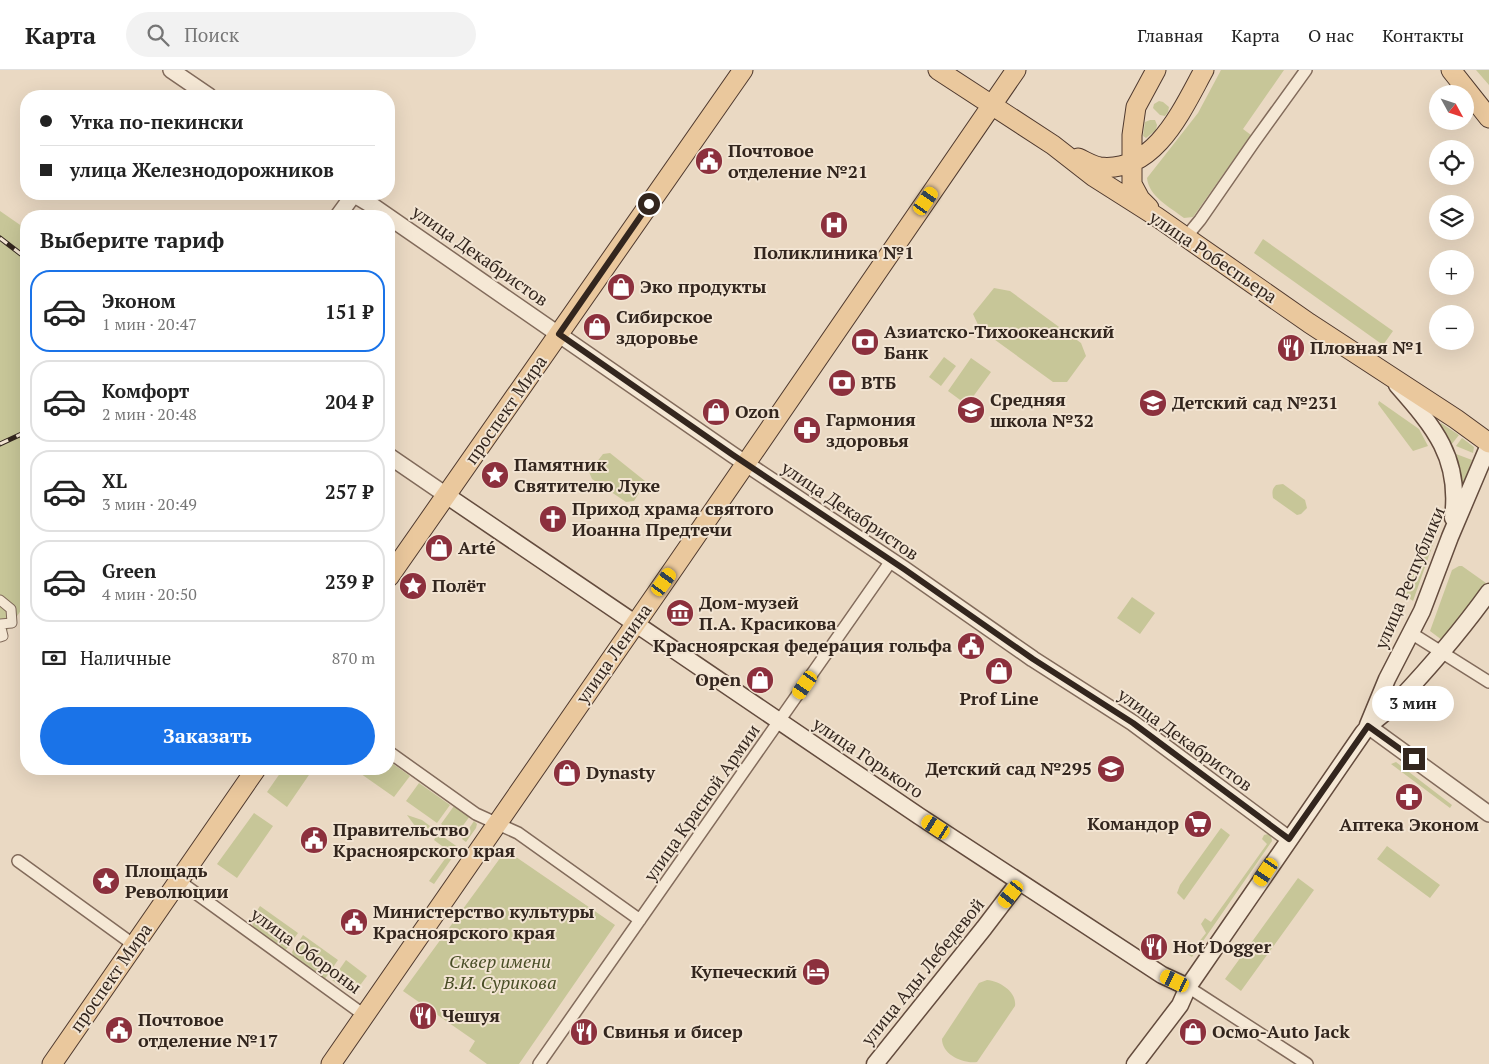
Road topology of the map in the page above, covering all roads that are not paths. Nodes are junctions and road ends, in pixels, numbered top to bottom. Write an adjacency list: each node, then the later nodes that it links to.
1 (171, 70): 9 (street)
2 (743, 70): 19 (main road, проспект Мира)
3 (938, 70): 10 (main road, улица Робеспьера)
4 (1016, 70): 10 (main road, улица Ленина)
5 (1156, 70): 13 (main road)
6 (1204, 70): 13 (main road)
7 (1306, 70): 18 (street)
8 (1451, 70): 11 (main road)
9 (200, 90)
10 (992, 106): 12 (main road, улица Робеспьера); 23 (main road, улица Ленина)
11 (1489, 118)
12 (1053, 145): 13 (main road); 16 (main road, улица Робеспьера)
13 (1132, 162): 16 (main road)
14 (363, 200): 15 (street, улица Декабристов)
15 (379, 210)
16 (1157, 217): 18 (main road, улица Робеспьера)
17 (395, 221): 19 (street, улица Декабристов)
18 (1186, 237): 20 (main road, улица Робеспьера)
19 (559, 334): 23 (street, улица Декабристов); 24 (main road, проспект Мира)
20 (1388, 375): 21 (main road, улица Робеспьера); 25 (main road)
21 (1489, 444): 25 (main road, улица Республики)
22 (395, 460): 24 (street, улица Горького)
23 (746, 463): 26 (street, улица Декабристов); 31 (main road, улица Ленина)
24 (446, 495): 27 (main road, проспект Мира); 31 (main road, улица Горького)
25 (1450, 537): 32 (main road, улица Республики)
26 (891, 561): 36 (street, улица Красной Армии); 42 (street, улица Декабристов)
27 (395, 568)
28 (1489, 592): 34 (main road, улица Республики)
29 (0, 600): 30 (street)
30 (0, 624): 33 (street)
31 (634, 624): 36 (main road, улица Горького); 41 (main road, улица Ленина)
32 (1412, 633): 34 (street); 37 (main road, улица Республики)
33 (0, 637)
34 (1441, 652): 35 (street); 37 (main road, улица Республики)
35 (1489, 682)
36 (779, 723): 45 (main road, улица Горького); 46 (street, улица Красной Армии)
37 (1368, 726): 40 (street); 42 (main road, улица Республики)
38 (395, 756): 41 (street)
39 (252, 775): 44 (main road, проспект Мира)
40 (1489, 814)
41 (496, 824): 46 (street); 49 (main road, улица Ленина)
42 (1289, 839): 48 (main road, улица Республики)
43 (18, 861): 47 (street)
44 (178, 881): 47 (main road, проспект Мира); 49 (street, улица Обороны)
45 (1019, 882): 48 (main road, улица Горького); 53 (main road, улица Ады Лебедевой)
46 (640, 920): 52 (street, улица Красной Армии)
47 (134, 945): 50 (main road, проспект Мира)
48 (1188, 987): 54 (main road, улица Республики); 55 (street, улица Горького)
49 (364, 1015): 51 (main road, улица Ленина)
50 (52, 1064)
51 (331, 1064)
52 (539, 1064)
53 (875, 1064)
54 (1135, 1064)
55 (1307, 1064)

